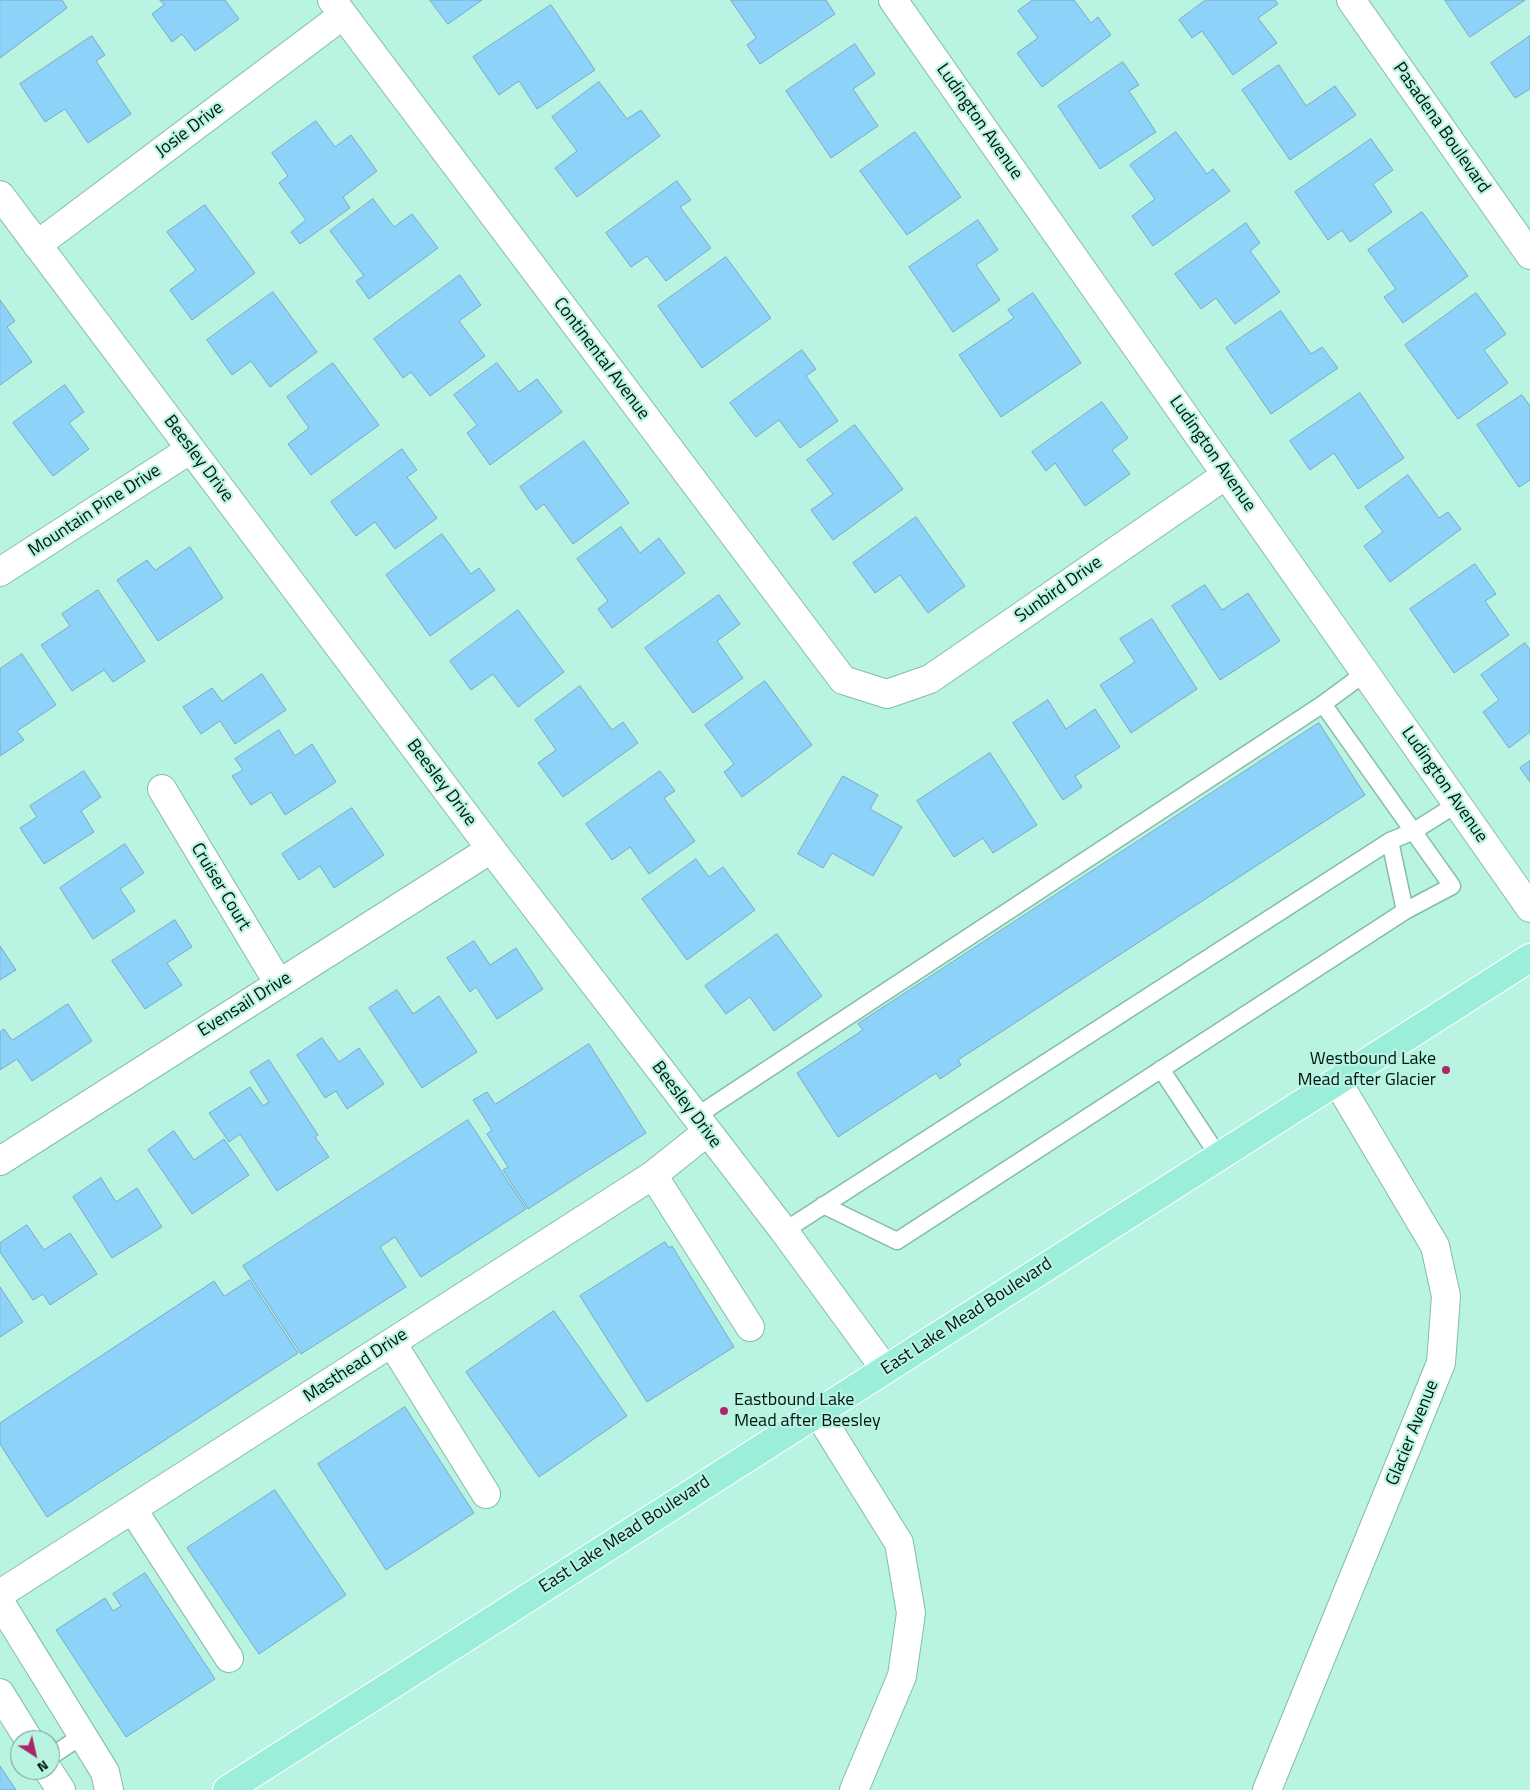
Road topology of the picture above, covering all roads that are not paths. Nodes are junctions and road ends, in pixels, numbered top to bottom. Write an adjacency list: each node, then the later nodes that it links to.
1 (894, 0): 8 (street, Ludington Avenue)
2 (1351, 0): 6 (street, Pasadena Boulevard)
3 (338, 7): 5 (street, Josie Drive); 11 (street, Continental Avenue)
4 (0, 195): 5 (street, Beesley Drive)
5 (37, 244): 7 (street, Beesley Drive)
6 (1530, 256)
7 (191, 450): 9 (street, Mountain Pine Drive); 17 (street, Beesley Drive)
8 (1226, 475): 10 (street, Ludington Avenue); 11 (street, Sunbird Drive)
9 (0, 572)
10 (1365, 672): 12 (lane); 14 (street, Ludington Avenue)
11 (887, 694)
12 (1323, 704): 15 (lane); 24 (lane)
13 (162, 789): 21 (street, Cruiser Court)
14 (1457, 804): 15 (lane); 18 (street, Ludington Avenue)
15 (1414, 831): 16 (lane); 19 (lane)
16 (1390, 841): 19 (lane); 28 (lane)
17 (491, 849): 21 (street, Evensail Drive); 24 (street, Beesley Drive)
18 (1530, 908)
19 (1406, 911): 22 (lane)
20 (1530, 958): 23 (main road, East Lake Mead Boulevard)
21 (279, 984): 26 (street, Evensail Drive)
22 (1161, 1069): 25 (lane); 28 (lane)
23 (1337, 1081): 25 (main road, East Lake Mead Boulevard); 46 (street, Glacier Avenue)
24 (701, 1124): 27 (street, Masthead Drive); 29 (street, Beesley Drive)
25 (1219, 1156): 32 (main road, East Lake Mead Boulevard)
26 (0, 1162)
27 (653, 1175): 30 (street); 31 (street, Masthead Drive)
28 (823, 1205): 29 (lane)
29 (784, 1232): 32 (street, Beesley Drive)
30 (750, 1327)
31 (392, 1343): 34 (street); 35 (street, Masthead Drive)
32 (885, 1369): 33 (main road, East Lake Mead Boulevard)
33 (818, 1413): 44 (main road, East Lake Mead Boulevard); 45 (street)
34 (486, 1494)
35 (133, 1510): 36 (street, Masthead Drive); 38 (street)
36 (0, 1594)
37 (0, 1602): 41 (street)
38 (229, 1658)
39 (0, 1693): 40 (street)
40 (24, 1730)
41 (83, 1735): 42 (lane); 43 (street)
42 (60, 1750)
43 (109, 1790)
44 (226, 1790)
45 (854, 1790)
46 (1267, 1790)

